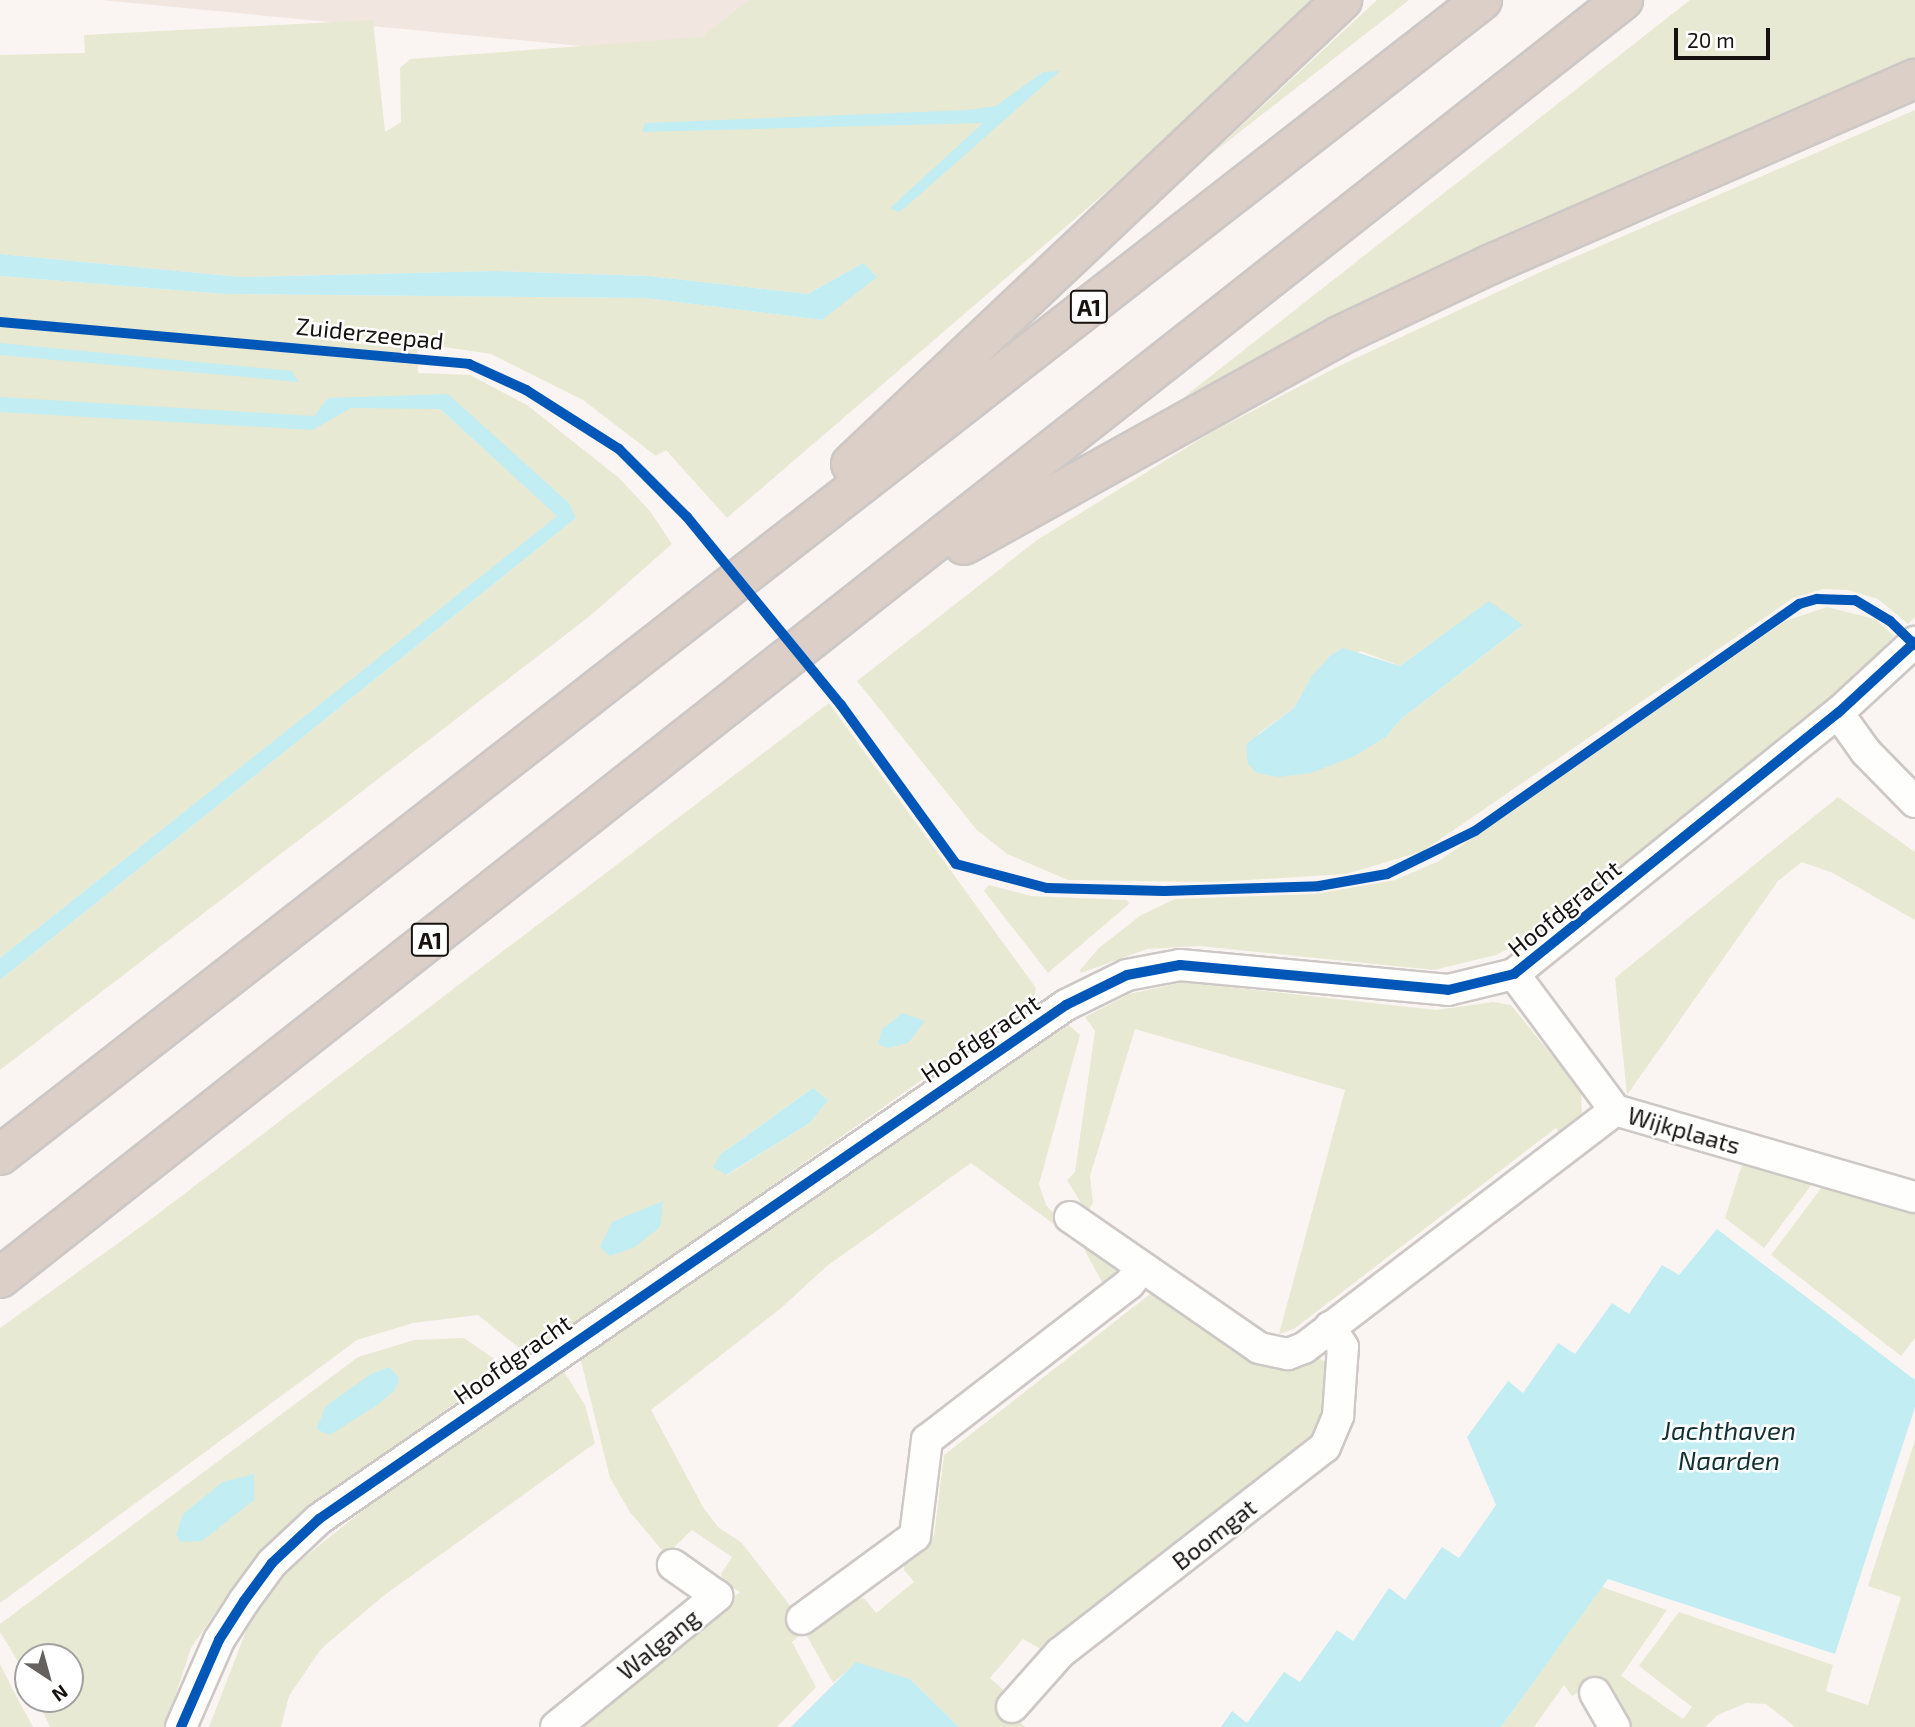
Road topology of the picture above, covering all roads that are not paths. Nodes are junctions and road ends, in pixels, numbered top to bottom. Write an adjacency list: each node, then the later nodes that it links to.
1 (1342, 0): 6 (highway, A1)
2 (1482, 0): 6 (highway, A1)
3 (1623, 0): 5 (highway, A1)
4 (1915, 79): 5 (highway, A1)
5 (861, 602): 16 (highway, A1)
6 (695, 613): 12 (highway, A1)
7 (1915, 642): 8 (street, Hoofdgracht)
8 (1838, 713): 9 (street); 10 (street, Hoofdgracht)
9 (1915, 802)
10 (1514, 974): 11 (street, Wijkplaats); 22 (street, Hoofdgracht)
11 (1615, 1110): 13 (street, Wijkplaats); 17 (street)
12 (0, 1155)
13 (1915, 1197)
14 (1070, 1217): 15 (street)
15 (1142, 1268): 17 (street); 19 (street)
16 (0, 1278)
17 (1330, 1327): 21 (street, Boomgat)
18 (673, 1565): 23 (street, Walgang)
19 (802, 1619)
20 (1595, 1693): 24 (street)
21 (1012, 1707)
22 (181, 1727)
23 (556, 1727)
24 (1615, 1727)

